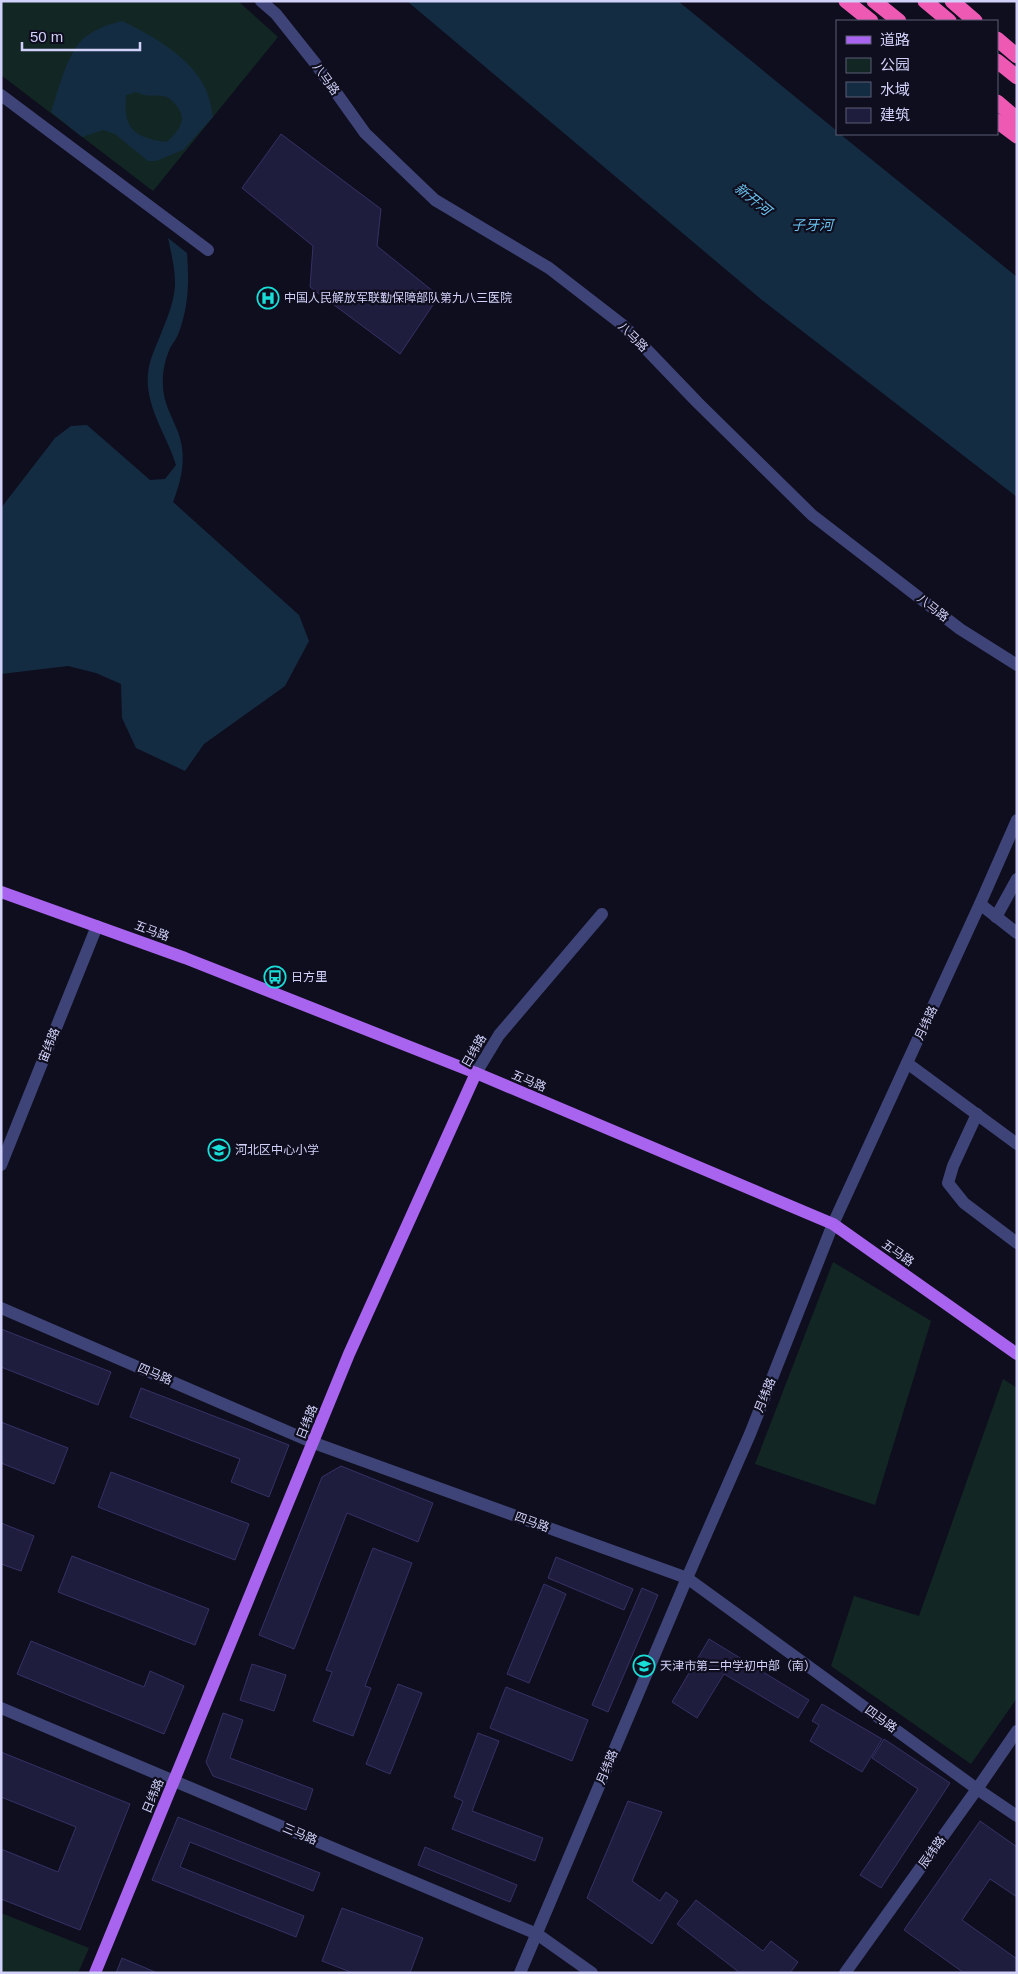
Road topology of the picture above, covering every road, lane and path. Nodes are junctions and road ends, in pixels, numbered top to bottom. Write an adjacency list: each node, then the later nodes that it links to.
1 (262, 1): 20 (street, 八马路)
2 (846, 1): 6 (highway)
3 (874, 1): 7 (highway)
4 (925, 1): 8 (highway)
5 (952, 1): 9 (highway)
6 (869, 20)
7 (898, 20)
8 (948, 20)
9 (974, 20)
10 (998, 40): 11 (highway)
11 (1017, 56)
12 (998, 62): 13 (highway)
13 (1017, 77)
14 (1, 95): 19 (street)
15 (998, 103): 16 (highway)
16 (1017, 119)
17 (998, 123): 18 (highway)
18 (1017, 136)
19 (208, 250)
20 (1017, 665)
21 (1017, 820): 24 (street, 月纬路)
22 (1017, 879): 26 (street)
23 (1, 892): 27 (main road, 五马路)
24 (980, 904): 26 (street); 29 (street, 月纬路)
25 (602, 914): 30 (street, 日纬路)
26 (996, 917): 28 (street)
27 (98, 926): 30 (main road, 五马路); 33 (street, 宙纬路)
28 (1017, 933)
29 (907, 1063): 31 (street); 34 (street, 月纬路)
30 (476, 1074): 34 (main road, 五马路); 38 (main road, 日纬路)
31 (977, 1114): 32 (street); 35 (street)
32 (1017, 1144)
33 (1, 1164)
34 (833, 1224): 37 (main road, 五马路); 39 (street, 月纬路)
35 (1017, 1243)
36 (1, 1308): 38 (street, 四马路)
37 (1017, 1354)
38 (314, 1442): 39 (street, 四马路); 42 (main road, 日纬路)
39 (687, 1578): 43 (street, 四马路); 45 (street, 月纬路)
40 (1, 1708): 42 (street, 三马路)
41 (1017, 1731): 43 (street, 辰纬路)
42 (174, 1782): 45 (street, 三马路); 46 (main road, 日纬路)
43 (977, 1789): 44 (street, 四马路); 49 (street, 辰纬路)
44 (1017, 1816)
45 (537, 1934): 47 (street, 月纬路); 48 (street, 三马路)
46 (95, 1973)
47 (520, 1973)
48 (592, 1973)
49 (845, 1973)

